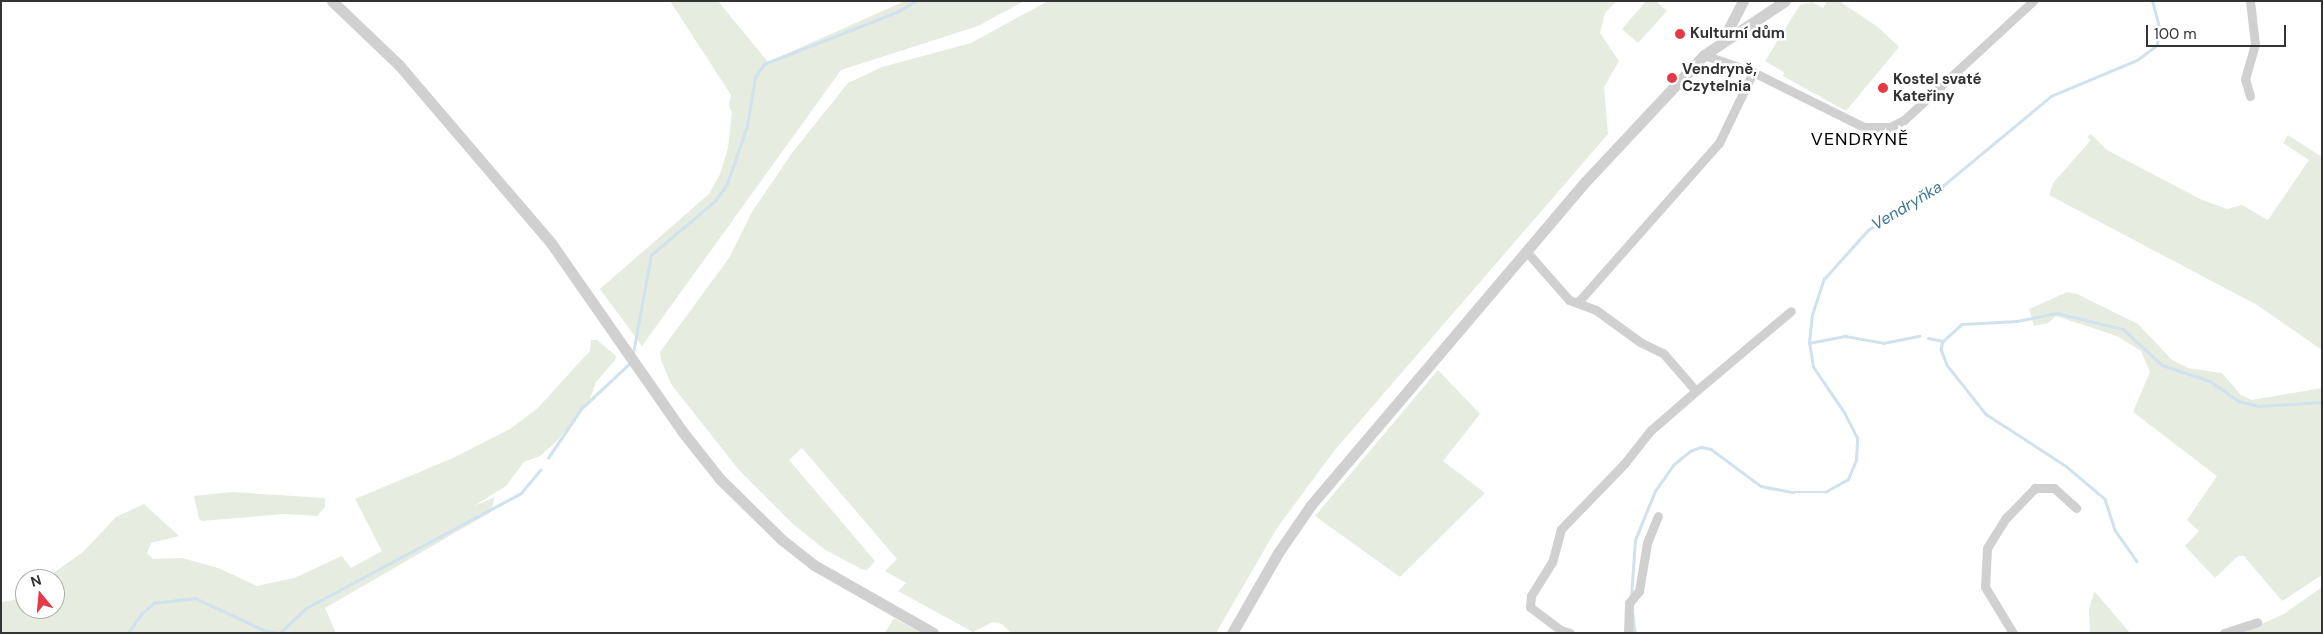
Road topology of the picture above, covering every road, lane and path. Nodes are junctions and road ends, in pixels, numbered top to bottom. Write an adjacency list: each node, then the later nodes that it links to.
1 (332, 1): 18 (street)
2 (1743, 1): 6 (street)
3 (1785, 1): 6 (street)
4 (2033, 1): 8 (street)
5 (2250, 1): 9 (street)
6 (1723, 40): 7 (street)
7 (1704, 55): 8 (street); 10 (street)
8 (1753, 72): 11 (street)
9 (2250, 96)
10 (1526, 251): 11 (street); 19 (street)
11 (1579, 301): 13 (street)
12 (1791, 312): 13 (street)
13 (1696, 391): 20 (street)
14 (2076, 508): 17 (street)
15 (1658, 516): 21 (street)
16 (2258, 622): 22 (street)
17 (2011, 632)
18 (933, 633)
19 (1232, 633)
20 (1570, 633)
21 (1628, 633)
22 (2224, 633)

